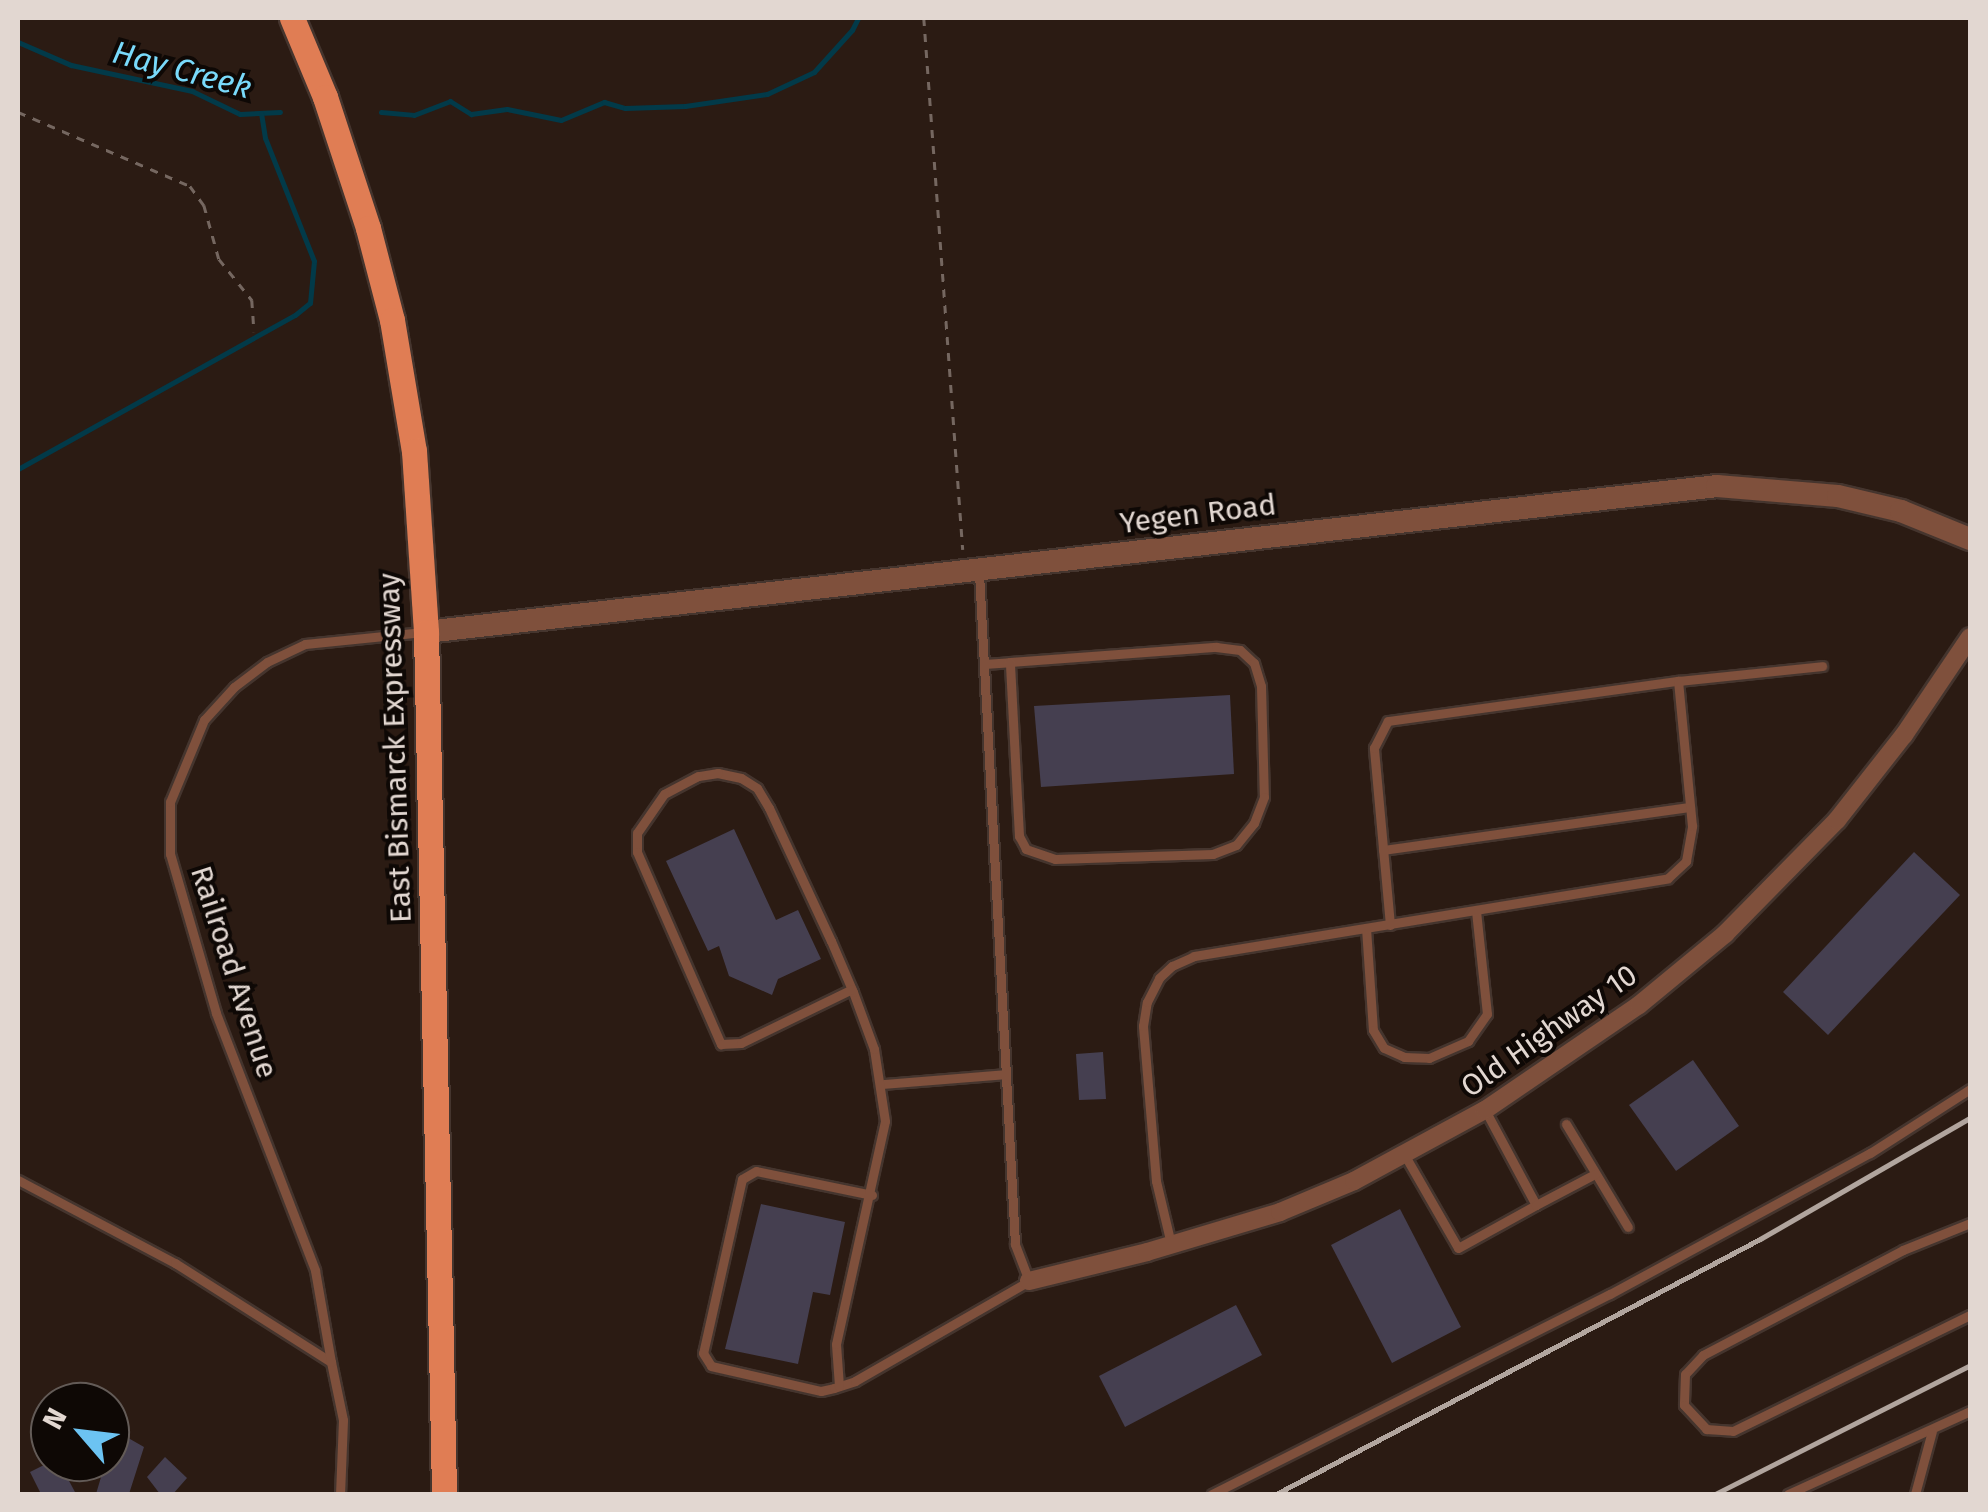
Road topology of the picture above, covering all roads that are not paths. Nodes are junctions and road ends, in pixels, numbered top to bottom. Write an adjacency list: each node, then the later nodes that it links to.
1 (292, 18): 4 (main road, East Bismarck Expressway)
2 (1970, 540): 3 (street, Yegen Road)
3 (972, 570): 4 (street, Yegen Road); 7 (lane)
4 (426, 632): 31 (lane, Railroad Avenue); 36 (main road, East Bismarck Expressway)
5 (1970, 637): 19 (street, Old Highway 10)
6 (1010, 662): 6 (lane); 7 (lane)
7 (984, 664): 16 (lane)
8 (1822, 666): 9 (lane)
9 (1678, 680): 10 (lane); 11 (lane)
10 (1690, 807): 11 (lane); 12 (lane)
11 (1383, 850): 13 (lane)
12 (1476, 911): 13 (lane); 14 (lane)
13 (1390, 925): 14 (lane)
14 (1366, 928): 28 (lane)
15 (852, 989): 15 (lane); 17 (lane)
16 (1006, 1074): 17 (lane); 29 (lane)
17 (883, 1084): 24 (lane)
18 (1970, 1089): 37 (lane)
19 (1485, 1110): 21 (street, Old Highway 10); 25 (lane)
20 (1566, 1124): 22 (lane)
21 (1404, 1154): 25 (lane); 28 (street, Old Highway 10)
22 (1594, 1174): 25 (lane); 27 (lane)
23 (18, 1180): 31 (lane)
24 (872, 1195): 32 (lane); 32 (lane)
25 (1536, 1205)
26 (1970, 1223): 30 (lane)
27 (1628, 1227)
28 (1171, 1244): 29 (street, Old Highway 10)
29 (1029, 1281): 32 (lane)
30 (1970, 1315)
31 (330, 1362): 35 (lane, Railroad Avenue)
32 (838, 1386)
33 (1970, 1411): 34 (lane)
34 (1932, 1431): 38 (lane); 39 (lane)
35 (340, 1494)
36 (444, 1494)
37 (1212, 1494)
38 (1788, 1494)
39 (1915, 1494)

